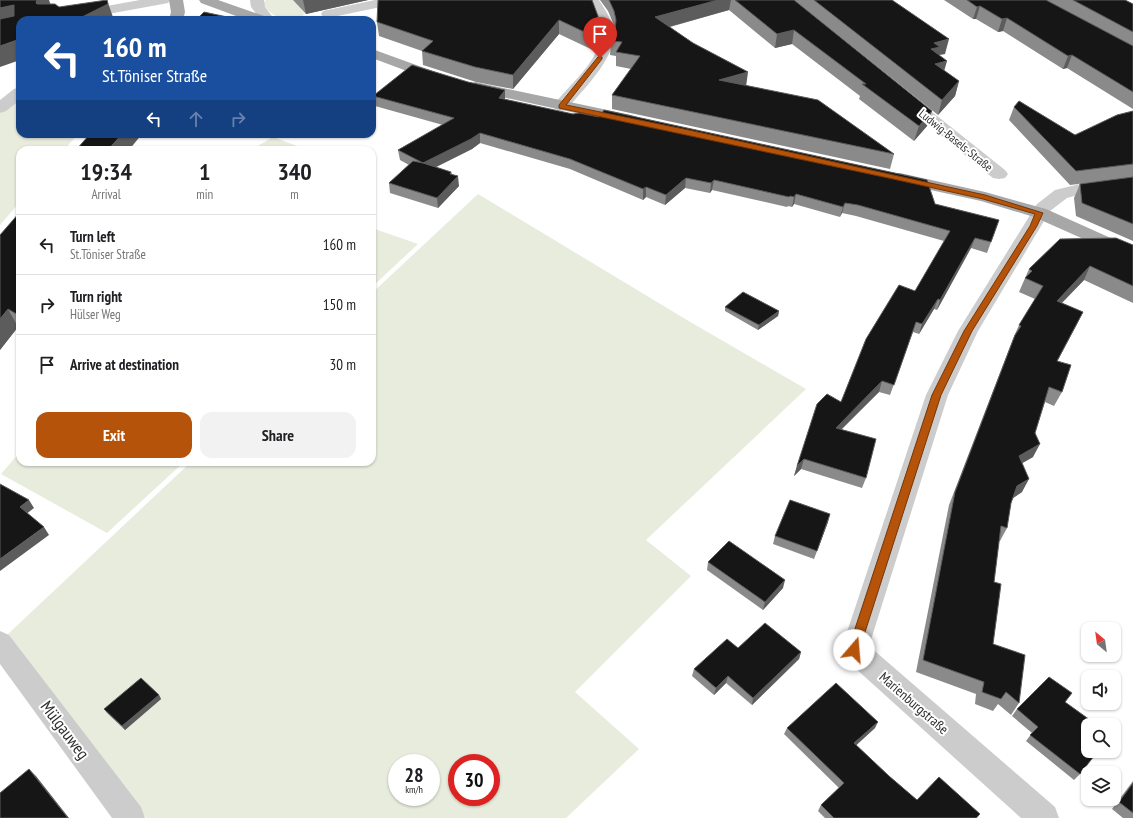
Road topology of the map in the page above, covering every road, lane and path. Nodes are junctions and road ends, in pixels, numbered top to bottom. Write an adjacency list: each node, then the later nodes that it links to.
1 (176, 0): 10 (main road)
2 (206, 0): 7 (main road)
3 (257, 0): 13 (street)
4 (395, 0): 8 (street)
5 (592, 0): 17 (street)
6 (157, 1): 9 (street)
7 (228, 4): 11 (main road); 12 (main road)
8 (328, 14)
9 (78, 16)
10 (177, 16)
11 (210, 16)
12 (254, 16)
13 (265, 16)
14 (376, 54): 17 (main road)
15 (894, 90): 20 (street, Ludwig-Basels-Straße)
16 (16, 95): 18 (street)
17 (561, 106): 19 (main road)
18 (0, 108)
19 (643, 123)
20 (999, 174)
21 (886, 175): 23 (main road)
22 (1133, 183): 23 (street)
23 (1040, 213): 24 (main road); 27 (street, Marienburgstraße)
24 (1133, 255)
25 (0, 643): 26 (street, Mülgauweg)
26 (130, 818)
27 (1044, 818)

